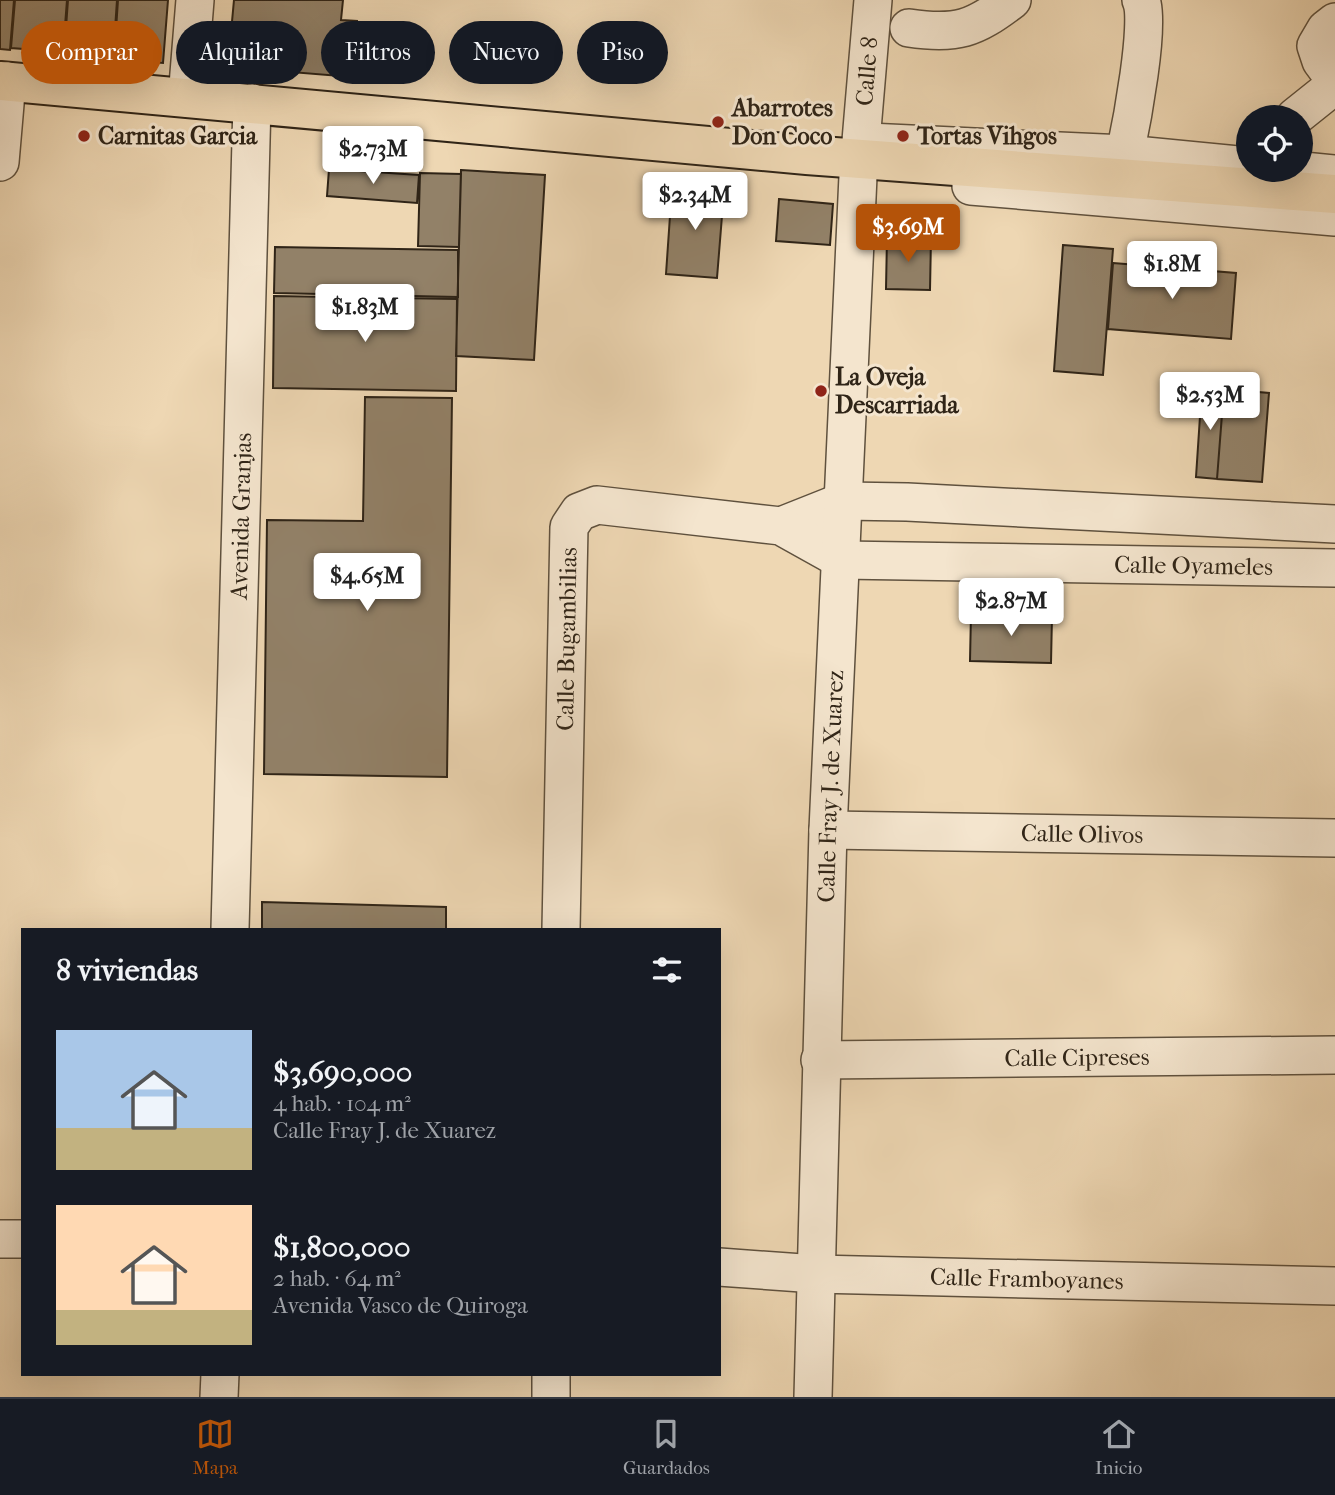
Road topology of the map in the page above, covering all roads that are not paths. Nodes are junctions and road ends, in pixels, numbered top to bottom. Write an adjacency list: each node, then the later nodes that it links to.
1 (195, 0): 10 (street)
2 (873, 0): 15 (street, Calle 8)
3 (1012, 0): 6 (street)
4 (1141, 0): 13 (street)
5 (1335, 22): 7 (street)
6 (909, 27)
7 (1335, 80)
8 (3, 81): 10 (main road); 17 (street)
9 (1335, 85): 12 (street)
10 (187, 98): 11 (main road)
11 (252, 103): 14 (main road); 29 (street, Avenida Granjas)
12 (1309, 105)
13 (1125, 153): 15 (street); 16 (street)
14 (807, 155): 15 (street); 20 (main road)
15 (860, 159): 21 (street); 22 (street, Calle Fray J. de Xuarez)
16 (1236, 161)
17 (0, 162)
18 (1313, 172): 19 (street)
19 (1335, 174)
20 (1335, 194)
21 (1335, 217)
22 (844, 501): 23 (street, Calle Oyameles); 24 (street, Calle Bugambilias); 25 (street, Calle Fray J. de Xuarez)
23 (1335, 524)
24 (781, 526): 25 (street, Calle Bugambilias); 30 (street, Calle Bugambilias)
25 (842, 560): 26 (street, Calle Oyameles); 27 (street, Calle Fray J. de Xuarez)
26 (1335, 568)
27 (828, 830): 28 (street, Calle Olivos); 32 (street, Calle Fray J. de Xuarez)
28 (1335, 838)
29 (230, 928)
30 (561, 928)
31 (1335, 1055): 32 (street, Calle Cipreses)
32 (820, 1060): 36 (street, Calle Fray J. de Xuarez)
33 (0, 1239): 34 (street)
34 (21, 1239)
35 (721, 1267): 36 (street, Calle Framboyanes)
36 (816, 1274): 37 (street, Calle Framboyanes); 42 (street, Calle Fray J. de Xuarez)
37 (1335, 1286)
38 (220, 1376): 40 (street)
39 (551, 1376): 41 (street)
40 (219, 1397)
41 (551, 1397)
42 (813, 1397)

